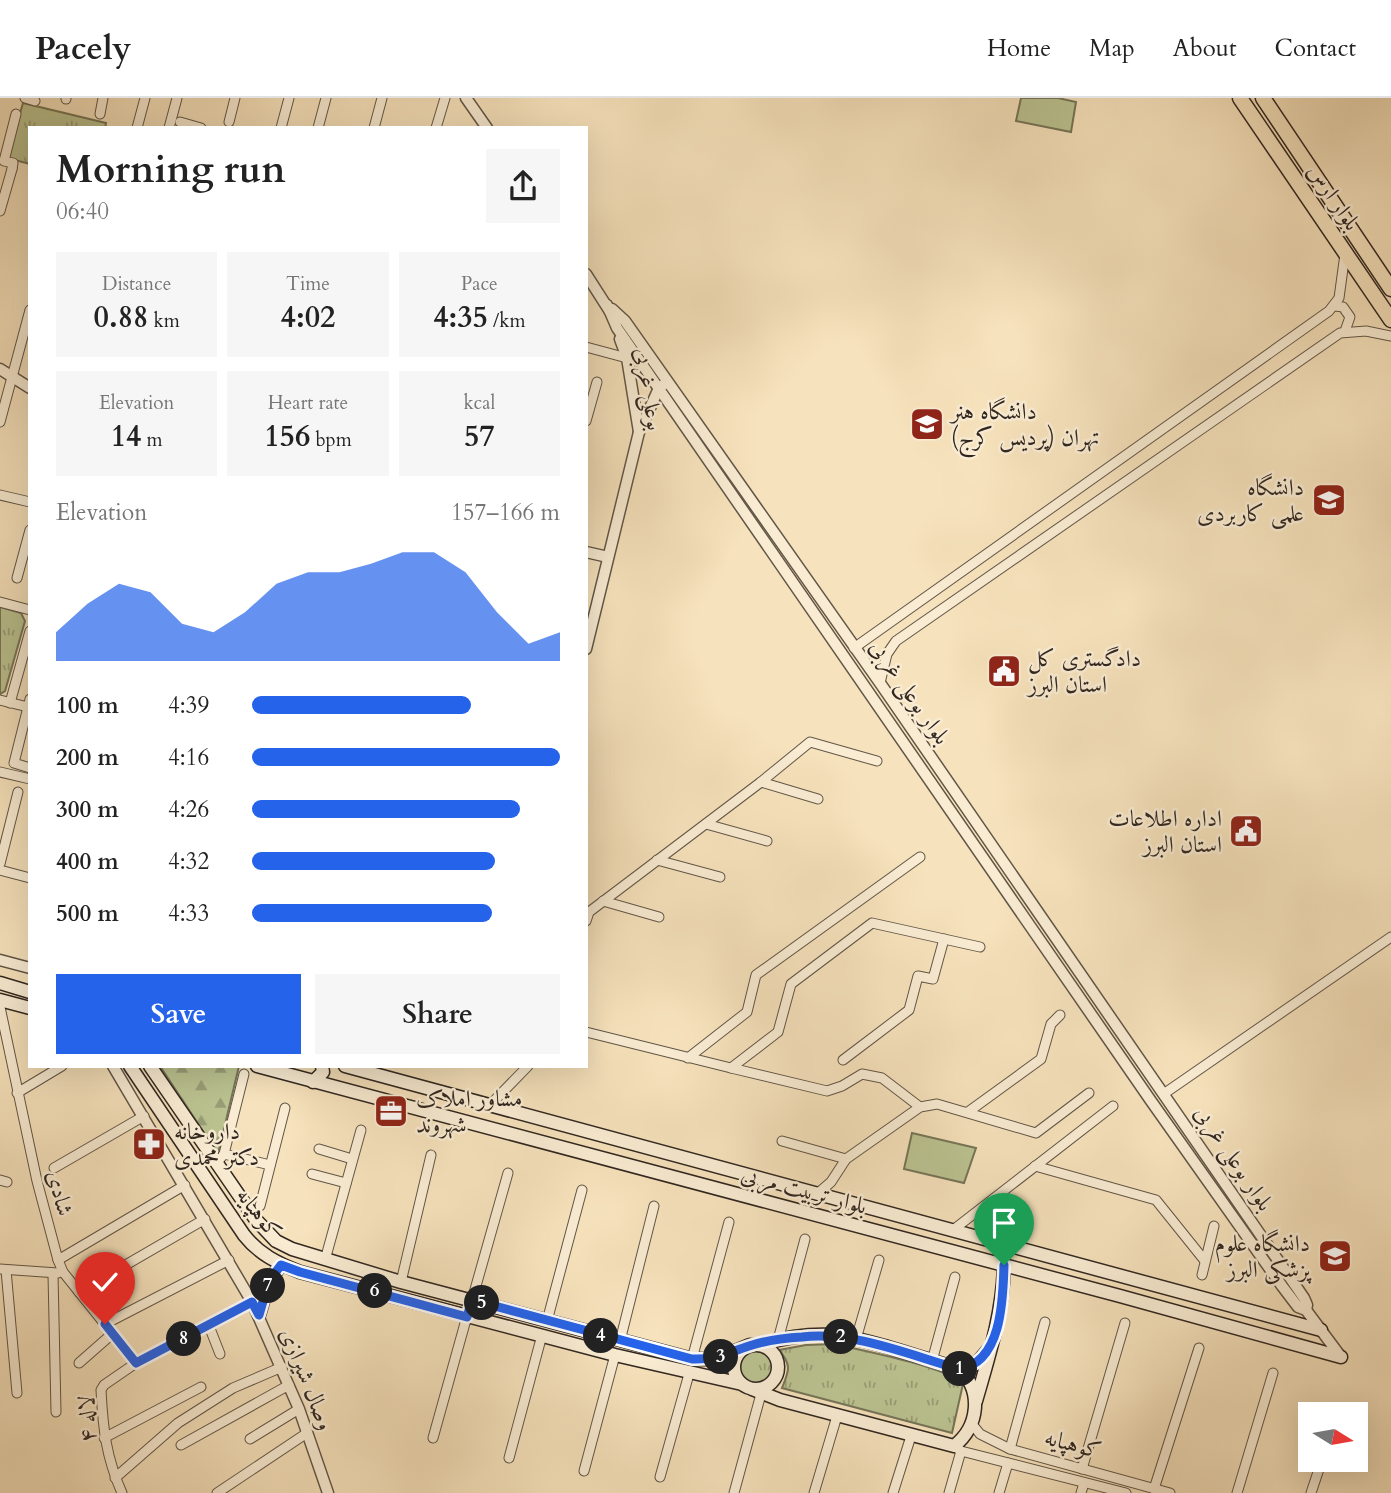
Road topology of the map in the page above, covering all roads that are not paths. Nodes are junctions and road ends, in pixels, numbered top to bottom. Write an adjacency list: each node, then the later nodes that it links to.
1 (25, 98): 13 (street)
2 (103, 98): 15 (street)
3 (145, 98): 18 (street)
4 (177, 98): 19 (street)
5 (235, 98): 17 (street)
6 (289, 98): 21 (street)
7 (326, 98): 22 (street)
8 (382, 98): 23 (street)
9 (445, 98): 24 (street)
10 (466, 98): 25 (street)
11 (1240, 98): 29 (main road, بلوار ارس)
12 (1263, 98): 31 (main road, بلوار ارس)
13 (36, 101)
14 (16, 114): 27 (street)
15 (100, 114)
16 (180, 122): 20 (street)
17 (229, 122)
18 (138, 126)
19 (170, 126)
20 (194, 126)
21 (282, 126)
22 (319, 126)
23 (374, 126)
24 (437, 126)
25 (486, 126)
26 (0, 166): 27 (street)
27 (12, 169): 28 (street)
28 (0, 211)
29 (1345, 254): 33 (street); 35 (main road, بلوار ارس)
30 (588, 278): 32 (street, بوعلی غربی)
31 (1391, 289)
32 (607, 305): 39 (street, بوعلی غربی); 43 (street, بلوار بوعلی غربی)
33 (1335, 306): 36 (street); 58 (street)
34 (28, 318): 41 (street)
35 (1391, 320)
36 (1345, 331): 37 (street); 60 (street)
37 (1391, 336)
38 (588, 348): 39 (street)
39 (627, 358): 47 (street, بوعلی غربی)
40 (0, 369): 41 (street)
41 (12, 378): 44 (street); 46 (street)
42 (597, 382): 45 (street)
43 (663, 385): 47 (street); 58 (street, بلوار بوعلی غربی); 68 (street, بلوار بوعلی غربی)
44 (28, 387)
45 (588, 414)
46 (0, 422)
47 (639, 432): 52 (street, بوعلی غربی)
48 (0, 495): 49 (street)
49 (28, 502)
50 (28, 537): 53 (street)
51 (588, 553): 52 (street)
52 (608, 558): 56 (street, بوعلی غربی)
53 (17, 578)
54 (0, 602): 55 (street)
55 (28, 609)
56 (588, 641)
57 (28, 645): 59 (street)
58 (854, 648): 60 (street, بلوار بوعلی غربی)
59 (25, 665): 62 (street)
60 (880, 682): 65 (street, بلوار بوعلی غربی)
61 (0, 700): 62 (street)
62 (10, 703): 63 (street)
63 (28, 703)
64 (28, 707): 67 (street)
65 (931, 759): 68 (street); 82 (street, بلوار بوعلی غربی)
66 (877, 761): 71 (street)
67 (28, 768)
68 (921, 768): 84 (street, بلوار بوعلی غربی)
69 (0, 772): 70 (street)
70 (28, 779)
71 (761, 782): 73 (street); 74 (street)
72 (18, 792): 78 (street)
73 (818, 799)
74 (706, 824): 75 (street); 77 (street)
75 (766, 841)
76 (920, 857): 99 (street)
77 (657, 860): 81 (street); 83 (street)
78 (0, 864)
79 (0, 870): 80 (street)
80 (28, 877)
81 (720, 877)
82 (1029, 899): 84 (street); 114 (street, بلوار بوعلی غربی)
83 (603, 901): 85 (street); 86 (street)
84 (1017, 907): 168 (street, بلوار بوعلی غربی)
85 (588, 915)
86 (659, 917)
87 (1391, 937): 114 (street)
88 (944, 939): 89 (street); 100 (street); 109 (street)
89 (980, 947)
90 (0, 960): 91 (street)
91 (28, 967)
92 (0, 983): 93 (main road)
93 (28, 991)
94 (0, 1000): 96 (main road)
95 (0, 1007): 112 (street, شادی)
96 (28, 1007)
97 (1060, 1015): 119 (street)
98 (588, 1033): 99 (street)
99 (688, 1058): 109 (street)
100 (843, 1060)
101 (59, 1068): 112 (street)
102 (114, 1068): 120 (street, وصال شیرازی)
103 (131, 1068): 124 (main road, کوهپایه)
104 (151, 1068): 123 (main road, کوهپایه)
105 (264, 1068): 111 (main road, بلوار تربیت مربی)
106 (322, 1068): 111 (main road)
107 (353, 1068): 115 (main road, بلوار تربیت مربی)
108 (526, 1068): 115 (street)
109 (732, 1068): 117 (street)
110 (244, 1074): 127 (street)
111 (313, 1082): 141 (main road, بلوار تربیت مربی)
112 (17, 1093): 151 (street, شادی)
113 (1089, 1093): 119 (street)
114 (1165, 1093): 168 (street, بلوار بوعلی غربی)
115 (491, 1104): 136 (main road, بلوار تربیت مربی)
116 (1113, 1106): 132 (street)
117 (920, 1107): 119 (street); 129 (street)
118 (285, 1108): 131 (street)
119 (968, 1112)
120 (144, 1116): 133 (street); 138 (street, وصال شیرازی)
121 (361, 1130): 128 (street)
122 (782, 1141): 129 (street)
123 (203, 1146): 124 (main road); 127 (main road, کوهپایه); 130 (main road)
124 (187, 1149): 130 (main road, کوهپایه)
125 (318, 1149): 128 (street)
126 (431, 1155): 163 (street)
127 (220, 1159): 131 (street); 153 (main road, کوهپایه)
128 (352, 1159): 137 (street)
129 (846, 1159): 142 (street)
130 (196, 1162): 156 (main road, کوهپایه)
131 (270, 1165): 143 (street)
132 (1035, 1166): 149 (street); 155 (street)
133 (54, 1168)
134 (508, 1173): 166 (street)
135 (312, 1174): 137 (street)
136 (743, 1175): 139 (main road, بلوار تربیت مربی); 141 (main road)
137 (346, 1183): 153 (street)
138 (185, 1185): 146 (street, وصال شیرازی); 151 (street)
139 (785, 1185): 142 (main road, بلوار تربیت مربی); 145 (main road)
140 (582, 1190): 171 (street)
141 (736, 1194): 145 (main road, بلوار تربیت مربی)
142 (817, 1194): 149 (main road, بلوار تربیت مربی)
143 (260, 1206)
144 (654, 1206): 181 (street)
145 (779, 1206): 157 (main road, بلوار تربیت مربی)
146 (205, 1219): 152 (street, وصال شیرازی); 164 (street)
147 (729, 1222): 188 (street)
148 (1213, 1226): 155 (street)
149 (953, 1230): 162 (main road, بلوار تربیت مربی)
150 (805, 1239): 180 (street)
151 (58, 1260): 159 (street, شادی)
152 (229, 1260): 167 (street, وصال شیرازی); 174 (street)
153 (325, 1260): 163 (main road, کوهپایه)
154 (879, 1260): 179 (street)
155 (1205, 1261): 160 (street)
156 (281, 1265): 169 (main road); 170 (main road, کوهپایه)
157 (1004, 1265): 165 (main road, بلوار تربیت مربی); 182 (main road)
158 (3, 1269): 159 (street); 199 (street)
159 (58, 1273): 164 (street, شادی); 202 (street)
160 (1202, 1275)
161 (955, 1277): 189 (street)
162 (1124, 1277): 165 (main road); 176 (main road, بلوار تربیت مربی)
163 (401, 1282): 166 (main road, کوهپایه)
164 (79, 1292): 174 (street, شادی)
165 (1120, 1296): 187 (main road, بلوار تربیت مربی)
166 (472, 1300): 170 (main road); 171 (main road, کوهپایه)
167 (252, 1302): 169 (street, وصال شیرازی); 175 (street, لاله ۴)
168 (1306, 1311): 176 (street)
169 (259, 1315): 192 (street, وصال شیرازی)
170 (467, 1317): 178 (main road, کوهپایه); 208 (street)
171 (547, 1321): 181 (main road, کوهپایه)
172 (1045, 1322): 212 (street)
173 (1125, 1323): 215 (street)
174 (105, 1324): 177 (street, شادی)
175 (209, 1326): 185 (street); 191 (street, لاله ۴)
176 (1321, 1330): 187 (street)
177 (112, 1334): 190 (street); 191 (street, شادی)
178 (542, 1335): 186 (main road, کوهپایه); 213 (street)
179 (856, 1339): 180 (main road, کوهپایه); 189 (main road, کوهپایه)
180 (778, 1340): 183 (main road, کوهپایه)
181 (620, 1341): 188 (main road, کوهپایه)
182 (993, 1343): 193 (main road); 200 (main road)
183 (755, 1345): 188 (main road, کوهپایه); 198 (main road); 198 (main road)
184 (1199, 1348): 221 (street)
185 (220, 1354)
186 (615, 1355): 195 (main road, کوهپایه); 216 (street)
187 (1340, 1357)
188 (692, 1359)
189 (932, 1361): 193 (main road, کوهپایه)
190 (79, 1363)
191 (136, 1363): 207 (street, لاله ۴)
192 (282, 1367): 196 (street, وصال شیرازی); 219 (street)
193 (959, 1369): 200 (main road)
194 (1273, 1373): 233 (street)
195 (689, 1374): 198 (main road, کوهپایه); 218 (street)
196 (289, 1385): 201 (street, وصال شیرازی); 210 (street)
197 (201, 1387): 207 (street)
198 (752, 1389): 203 (main road, کوهپایه); 225 (street)
199 (17, 1393)
200 (975, 1405): 204 (main road)
201 (299, 1409): 205 (street, وصال شیرازی); 209 (street)
202 (56, 1412)
203 (837, 1416): 206 (main road, کوهپایه); 226 (street)
204 (972, 1424): 211 (main road); 212 (street, کوهپایه)
205 (307, 1433): 223 (street); 224 (street, وصال شیرازی)
206 (911, 1436): 211 (main road, کوهپایه); 227 (street)
207 (104, 1438): 219 (street, لاله ۴)
208 (433, 1438)
209 (250, 1440)
210 (181, 1445)
211 (957, 1449): 214 (street, کوهپایه); 228 (street)
212 (1010, 1449): 215 (street, کوهپایه)
213 (509, 1458)
214 (1008, 1463): 220 (street, کوهپایه); 229 (street)
215 (1082, 1469): 221 (street, کوهپایه)
216 (584, 1471)
217 (1318, 1472): 234 (street)
218 (660, 1477)
219 (115, 1478): 222 (street, لاله ۴)
220 (1084, 1483): 230 (street); 231 (street, کوهپایه)
221 (1154, 1489): 232 (street, کوهپایه)
222 (122, 1493)
223 (217, 1493)
224 (328, 1493)
225 (734, 1493)
226 (814, 1493)
227 (893, 1493)
228 (949, 1493)
229 (999, 1493)
230 (1081, 1493)
231 (1126, 1493)
232 (1170, 1493)
233 (1237, 1493)
234 (1311, 1493)

